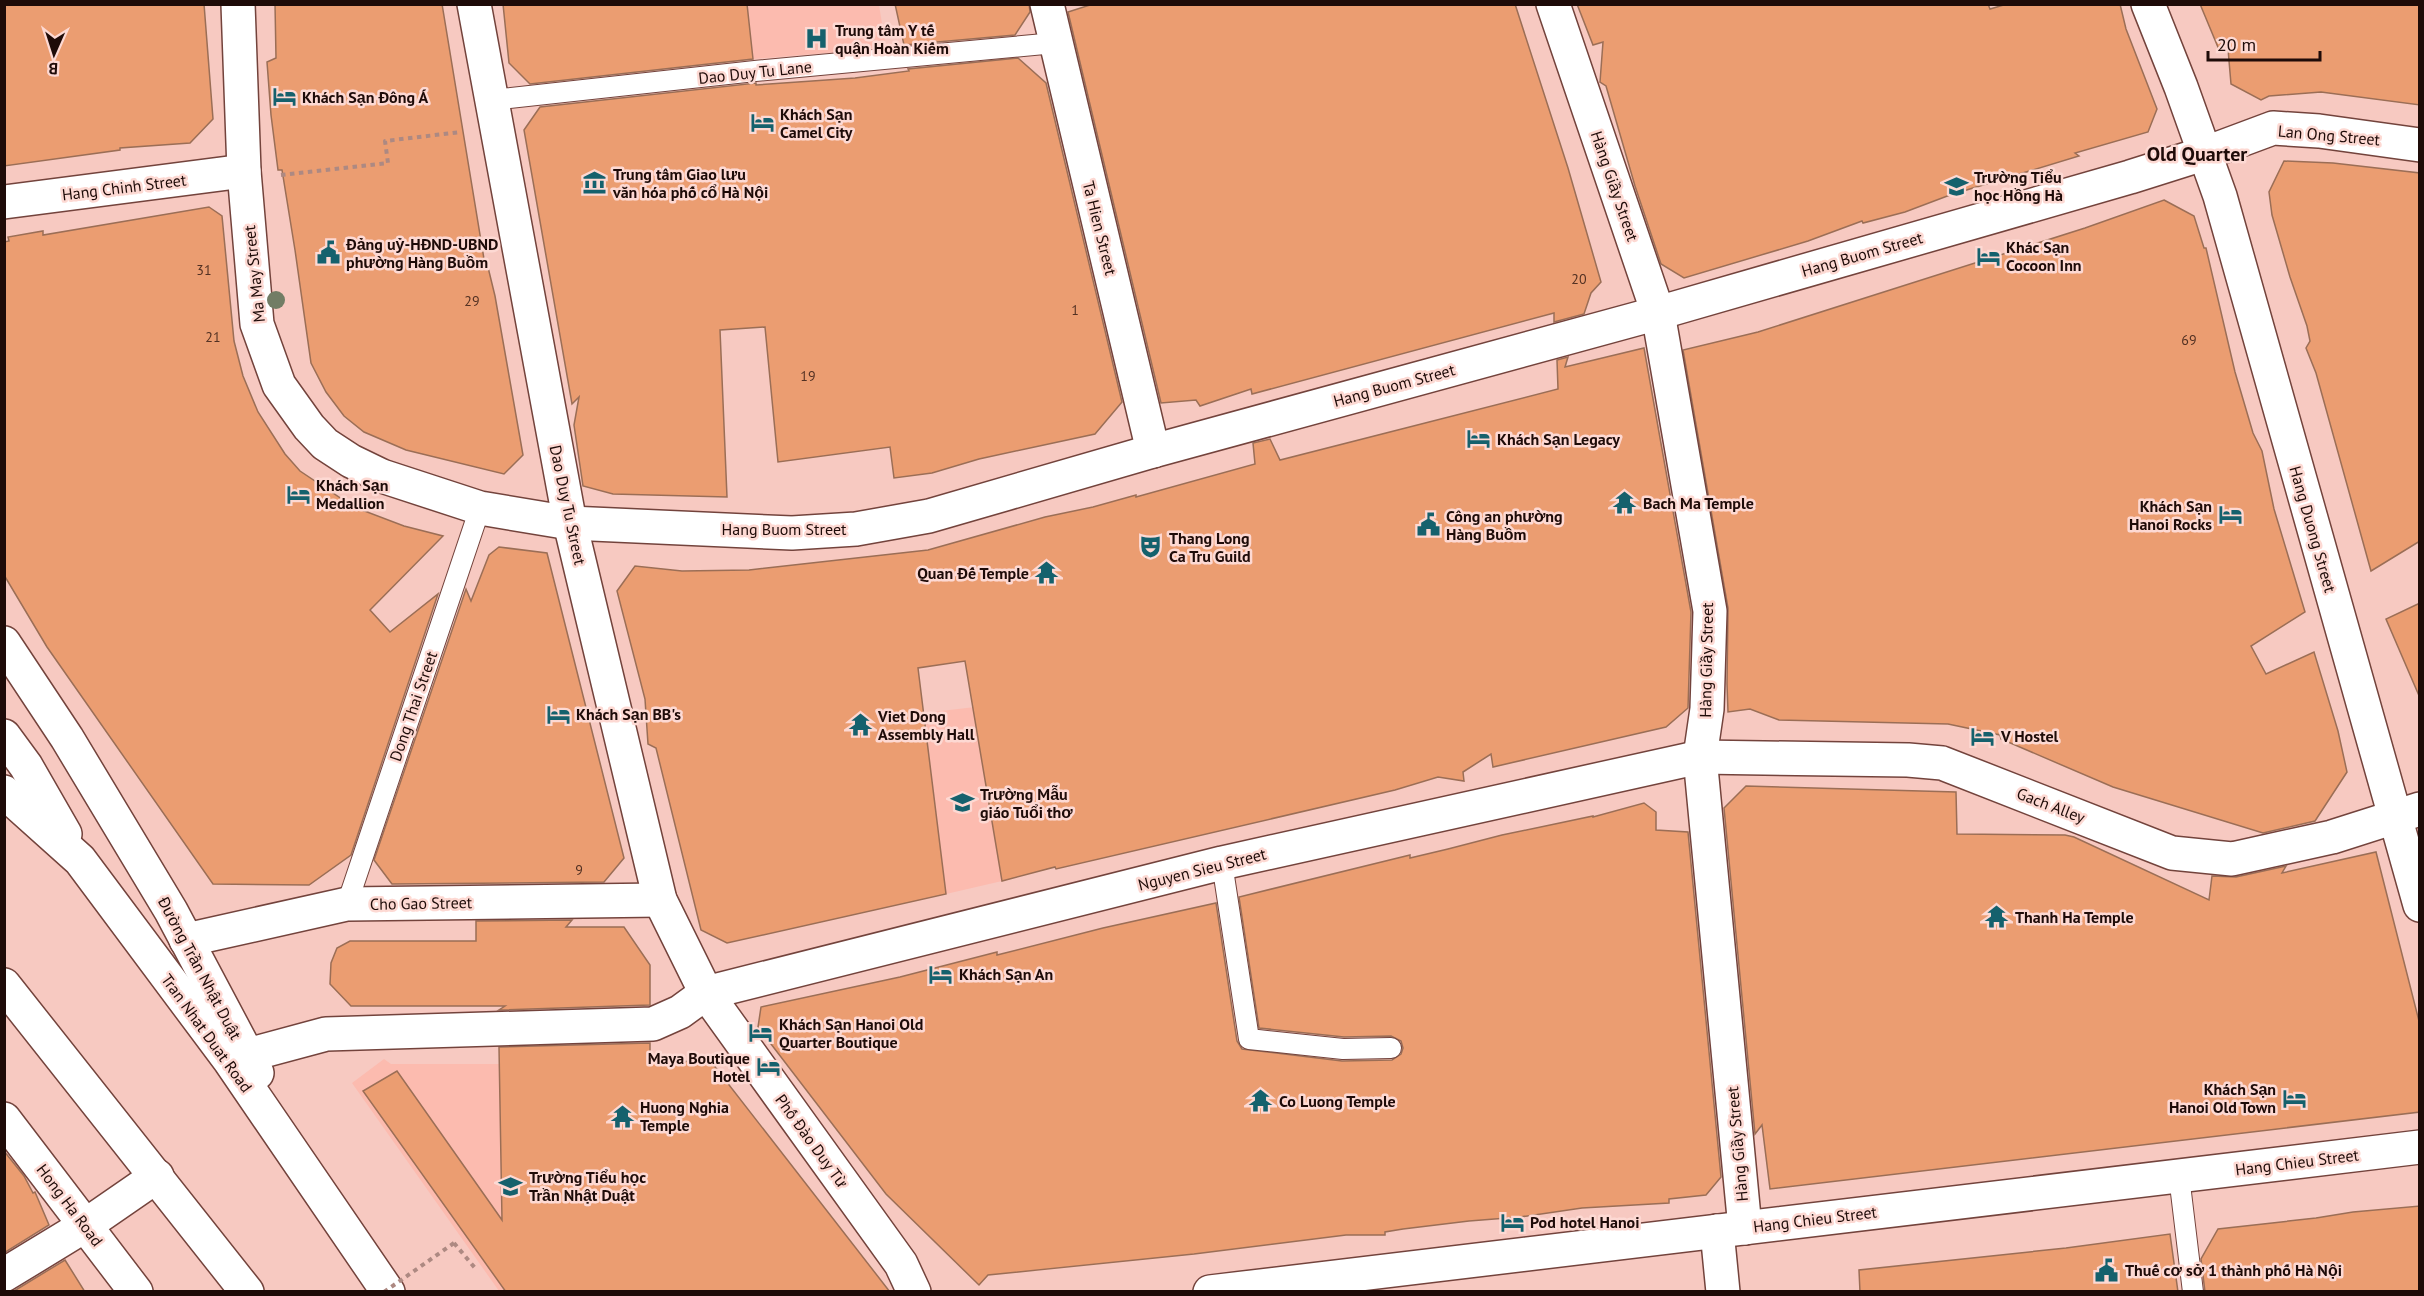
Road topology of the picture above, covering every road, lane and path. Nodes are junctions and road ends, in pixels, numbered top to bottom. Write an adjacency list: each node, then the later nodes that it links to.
1 (237, 4): 10 (street, Ma May Street)
2 (474, 4): 7 (street, Dao Duy Tu Street)
3 (1047, 4): 6 (street, Ta Hien Street)
4 (1553, 4): 12 (street, Hàng Giầy Street)
5 (2148, 4): 9 (street, Hang Duong Street)
6 (1055, 43): 7 (lane, Dao Duy Tu Lane); 13 (street, Ta Hien Street)
7 (495, 114): 10 (path); 15 (street, Dao Duy Tu Street)
8 (2420, 145): 9 (street, Lan Ong Street)
9 (2206, 153): 12 (street, Hang Buom Street); 20 (street, Hang Duong Street)
10 (244, 171): 11 (street, Hang Chinh Street); 14 (street, Ma May Street)
11 (4, 202)
12 (1658, 313): 13 (street, Hang Buom Street); 18 (street, Hàng Giầy Street)
13 (1154, 451): 15 (street, Hang Buom Street)
14 (480, 508): 15 (street, Ma May Street); 24 (lane, Dong Thai Street)
15 (570, 523): 23 (street, Dao Duy Tu Street)
16 (4, 643): 26 (street, Đường Trần Nhật Duật)
17 (4, 736): 21 (street)
18 (1700, 757): 20 (street, Gach Alley); 22 (street, Nguyen Sieu Street); 37 (street, Hàng Giầy Street)
19 (4, 792): 21 (street, Tran Nhat Duat Road)
20 (2407, 813): 25 (street, Hang Duong Street)
21 (80, 861): 31 (street, Tran Nhat Duat Road)
22 (1222, 862): 28 (street, Nguyen Sieu Street); 29 (lane)
23 (660, 900): 24 (street, Cho Gao Street); 28 (street, Dao Duy Tu Street)
24 (347, 904): 26 (street, Cho Gao Street)
25 (2420, 905)
26 (186, 940): 30 (street, Đường Trần Nhật Duật)
27 (4, 985): 34 (street)
28 (706, 993): 30 (street); 43 (street, Phố Đào Duy Từ)
29 (1391, 1048)
30 (248, 1055): 31 (street, Đường Trần Nhật Duật)
31 (267, 1117): 42 (street, Tran Nhat Duat Road)
32 (4, 1119): 36 (street, Hong Ha Road)
33 (2420, 1147): 35 (street, Hang Chieu Street)
34 (157, 1176): 36 (street); 41 (street)
35 (2179, 1176): 37 (street, Hang Chieu Street); 46 (lane)
36 (86, 1225): 39 (street); 40 (street, Hong Ha Road)
37 (1731, 1229): 44 (street, Hang Chieu Street); 45 (street, Hàng Giầy Street)
38 (475, 1268): 42 (path, bridge)
39 (4, 1275)
40 (136, 1292)
41 (247, 1292)
42 (386, 1292)
43 (914, 1292)
44 (1210, 1292)
45 (1723, 1292)
46 (2193, 1292)

